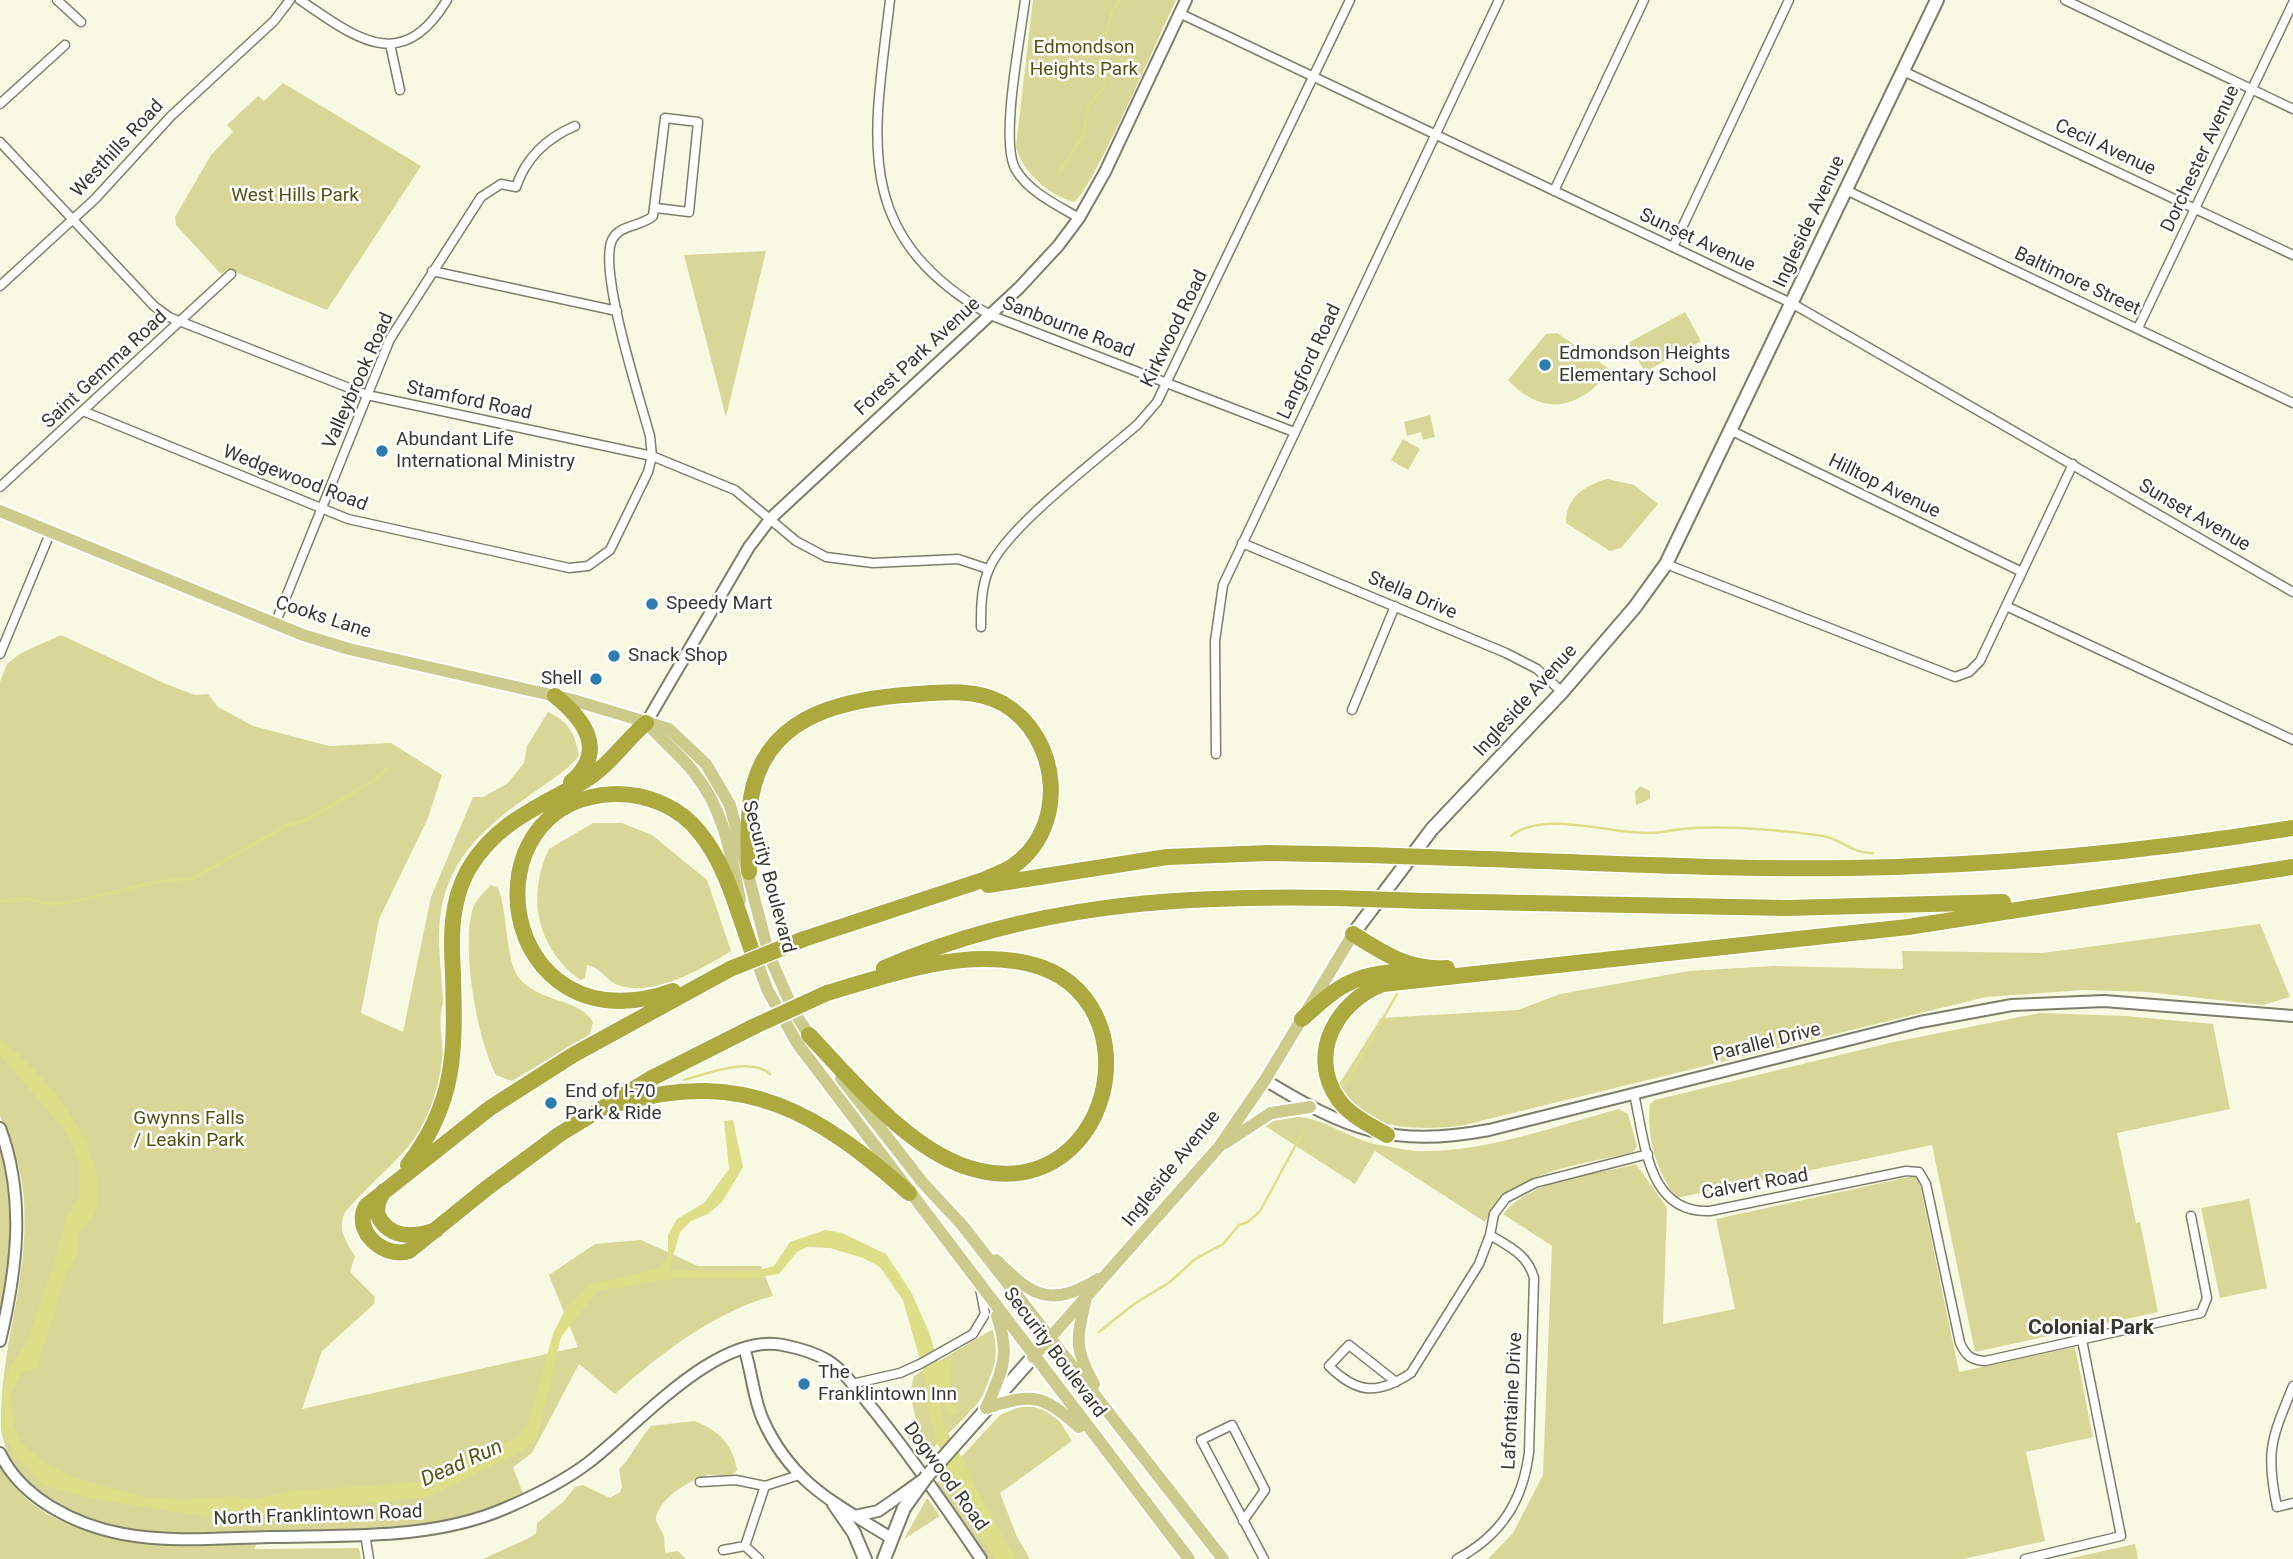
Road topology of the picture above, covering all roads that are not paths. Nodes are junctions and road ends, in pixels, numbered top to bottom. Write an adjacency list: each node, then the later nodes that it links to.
1 (57, 0): 16 (street)
2 (290, 0): 33 (street, Westhills Road)
3 (299, 0): 17 (street)
4 (447, 0): 17 (street)
5 (890, 0): 41 (street, Sanbourne Road)
6 (1025, 0): 32 (street)
7 (1185, 0): 15 (street, Forest Park Avenue)
8 (1350, 0): 20 (street, Kirkwood Road)
9 (1499, 0): 26 (street, Langford Road)
10 (1644, 0): 29 (street)
11 (1789, 0): 34 (street)
12 (1937, 0): 19 (main road, Ingleside Avenue)
13 (2064, 0): 21 (street)
14 (2293, 3): 21 (street, Dorchester Avenue)
15 (1179, 13): 20 (street, Sunset Avenue); 32 (street, Forest Park Avenue)
16 (81, 22)
17 (390, 44): 22 (street)
18 (65, 45): 23 (street)
19 (1903, 71): 28 (main road, Ingleside Avenue); 31 (street, Cecil Avenue)
20 (1313, 76): 26 (street, Sunset Avenue); 44 (street, Kirkwood Road)
21 (2251, 88): 24 (street); 31 (street, Dorchester Avenue)
22 (400, 90)
23 (0, 104)
24 (2293, 109)
25 (575, 126): 36 (street, Valleybrook Road)
26 (1435, 134): 29 (street, Sunset Avenue); 49 (street, Langford Road)
27 (0, 142): 33 (street, Stamford Road)
28 (1846, 190): 39 (main road, Ingleside Avenue); 43 (street, Baltimore Street)
29 (1554, 191): 34 (street, Sunset Avenue)
30 (656, 208): 30 (street); 40 (street)
31 (2196, 208): 35 (street, Cecil Avenue); 43 (street, Dorchester Avenue)
32 (1079, 218): 41 (street, Forest Park Avenue)
33 (73, 219): 38 (street, Westhills Road); 42 (street, Stamford Road)
34 (1673, 247): 39 (street, Sunset Avenue)
35 (2293, 255)
36 (432, 271): 40 (street); 45 (street, Valleybrook Road)
37 (232, 274): 42 (street, Saint Gemma Road)
38 (0, 286)
39 (1793, 304): 48 (main road, Ingleside Avenue); 51 (street, Sunset Avenue)
40 (617, 311): 50 (street)
41 (990, 315): 44 (street, Sanbourne Road); 55 (street, Forest Park Avenue)
42 (181, 321): 45 (street, Stamford Road); 47 (street, Saint Gemma Road)
43 (2138, 328): 46 (street, Baltimore Street)
44 (1167, 384): 49 (street, Sanbourne Road); 59 (street, Kirkwood Road)
45 (368, 396): 50 (street, Stamford Road); 53 (street, Valleybrook Road)
46 (2293, 402)
47 (83, 411): 52 (street, Saint Gemma Road); 53 (street, Wedgewood Road)
48 (1732, 431): 58 (main road, Ingleside Avenue); 60 (street, Hilltop Avenue)
49 (1294, 432): 57 (street, Langford Road)
50 (652, 456): 53 (street, Wedgewood Road); 55 (street, Stamford Road)
51 (2073, 464): 60 (street); 61 (street, Sunset Avenue)
52 (0, 488)
53 (322, 509): 64 (street, Valleybrook Road)
54 (0, 511): 56 (main road, Cooks Lane)
55 (771, 518): 59 (street, Stamford Road); 70 (street, Forest Park Avenue)
56 (51, 531): 64 (main road, Cooks Lane); 66 (street)
57 (1241, 543): 62 (street, Stella Drive); 72 (street, Langford Road)
58 (1666, 564): 63 (street); 67 (main road, Ingleside Avenue)
59 (988, 569): 65 (street, Kirkwood Road)
60 (2022, 572): 63 (street)
61 (2293, 592)
62 (1395, 606): 67 (street, Stella Drive); 69 (street)
63 (2006, 606): 71 (street)
64 (275, 624): 68 (main road, Cooks Lane)
65 (981, 627)
66 (0, 654)
67 (1562, 692): 79 (main road, Ingleside Avenue)
68 (555, 696): 70 (main road, Cooks Lane); 73 (highway)
69 (1352, 710)
70 (646, 723): 73 (highway); 76 (main road, Security Boulevard); 81 (main road, Security Boulevard)
71 (2293, 740)
72 (1216, 754)
73 (559, 792): 96 (highway)
74 (2293, 828): 77 (highway, bridge)
75 (2293, 867): 78 (highway)
76 (749, 872): 77 (highway); 87 (main road, Security Boulevard)
77 (939, 894): 82 (highway, bridge)
78 (2112, 894): 80 (highway); 84 (highway, bridge)
79 (1353, 934): 83 (highway); 86 (main road, Ingleside Avenue)
80 (1628, 955): 83 (highway); 93 (highway)
81 (755, 959): 82 (highway); 97 (main road, Security Boulevard)
82 (730, 969): 96 (highway)
83 (1433, 969): 86 (highway)
84 (827, 993): 87 (highway); 91 (highway, bridge)
85 (2293, 1016): 89 (street, Parallel Drive)
86 (1302, 1019): 88 (main road, Ingleside Avenue)
87 (809, 1035): 99 (main road, Security Boulevard)
88 (1265, 1080): 90 (street, Parallel Drive); 94 (main road, Ingleside Avenue)
89 (1634, 1094): 93 (street, Parallel Drive); 95 (street, Calvert Road)
90 (1310, 1107): 93 (street, Parallel Drive); 94 (main road)
91 (598, 1110): 96 (highway); 97 (highway)
92 (0, 1128): 107 (street)
93 (1387, 1135)
94 (1219, 1147): 101 (main road, Ingleside Avenue)
95 (1648, 1154): 100 (street); 106 (street, Calvert Road)
96 (390, 1186)
97 (909, 1193): 102 (main road, Security Boulevard)
98 (2191, 1216): 106 (street)
99 (962, 1225): 101 (main road); 105 (main road, Security Boulevard)
100 (1490, 1235): 110 (street); 137 (street, Lafontaine Drive)
101 (1110, 1272): 103 (main road, Ingleside Avenue)
102 (979, 1286): 104 (main road, Security Boulevard); 111 (street)
103 (1086, 1297): 105 (main road, Ingleside Avenue); 113 (main road)
104 (992, 1303): 109 (main road, Security Boulevard); 114 (main road)
105 (1049, 1339): 109 (main road, Ingleside Avenue); 113 (main road, Security Boulevard)
106 (2082, 1340): 138 (street)
107 (0, 1341)
108 (744, 1348): 111 (street, North Franklintown Road); 117 (street); 125 (street, North Franklintown Road)
109 (1033, 1357): 114 (main road); 115 (main road, Security Boulevard)
110 (1396, 1382): 110 (street)
111 (852, 1384): 133 (street, Dogwood Road)
112 (2293, 1386): 121 (street)
113 (1109, 1412): 135 (main road, Security Boulevard)
114 (982, 1413): 115 (main road); 120 (main road, bridge)
115 (1101, 1446): 134 (main road, Security Boulevard)
116 (0, 1453): 125 (street, North Franklintown Road)
117 (799, 1475): 119 (street); 122 (street)
118 (700, 1482): 119 (street)
119 (765, 1486): 127 (street)
120 (901, 1503): 123 (street); 126 (main road)
121 (2293, 1503)
122 (834, 1504): 123 (street); 131 (main road)
123 (855, 1516): 126 (street)
124 (1243, 1521): 124 (street); 136 (street)
125 (365, 1534): 129 (street)
126 (891, 1538): 132 (main road)
127 (745, 1546): 128 (street); 130 (street)
128 (723, 1550)
129 (369, 1559)
130 (759, 1559)
131 (865, 1559)
132 (884, 1559)
133 (981, 1559)
134 (1189, 1559)
135 (1223, 1559)
136 (1264, 1559)
137 (1456, 1559)
138 (2025, 1559)

